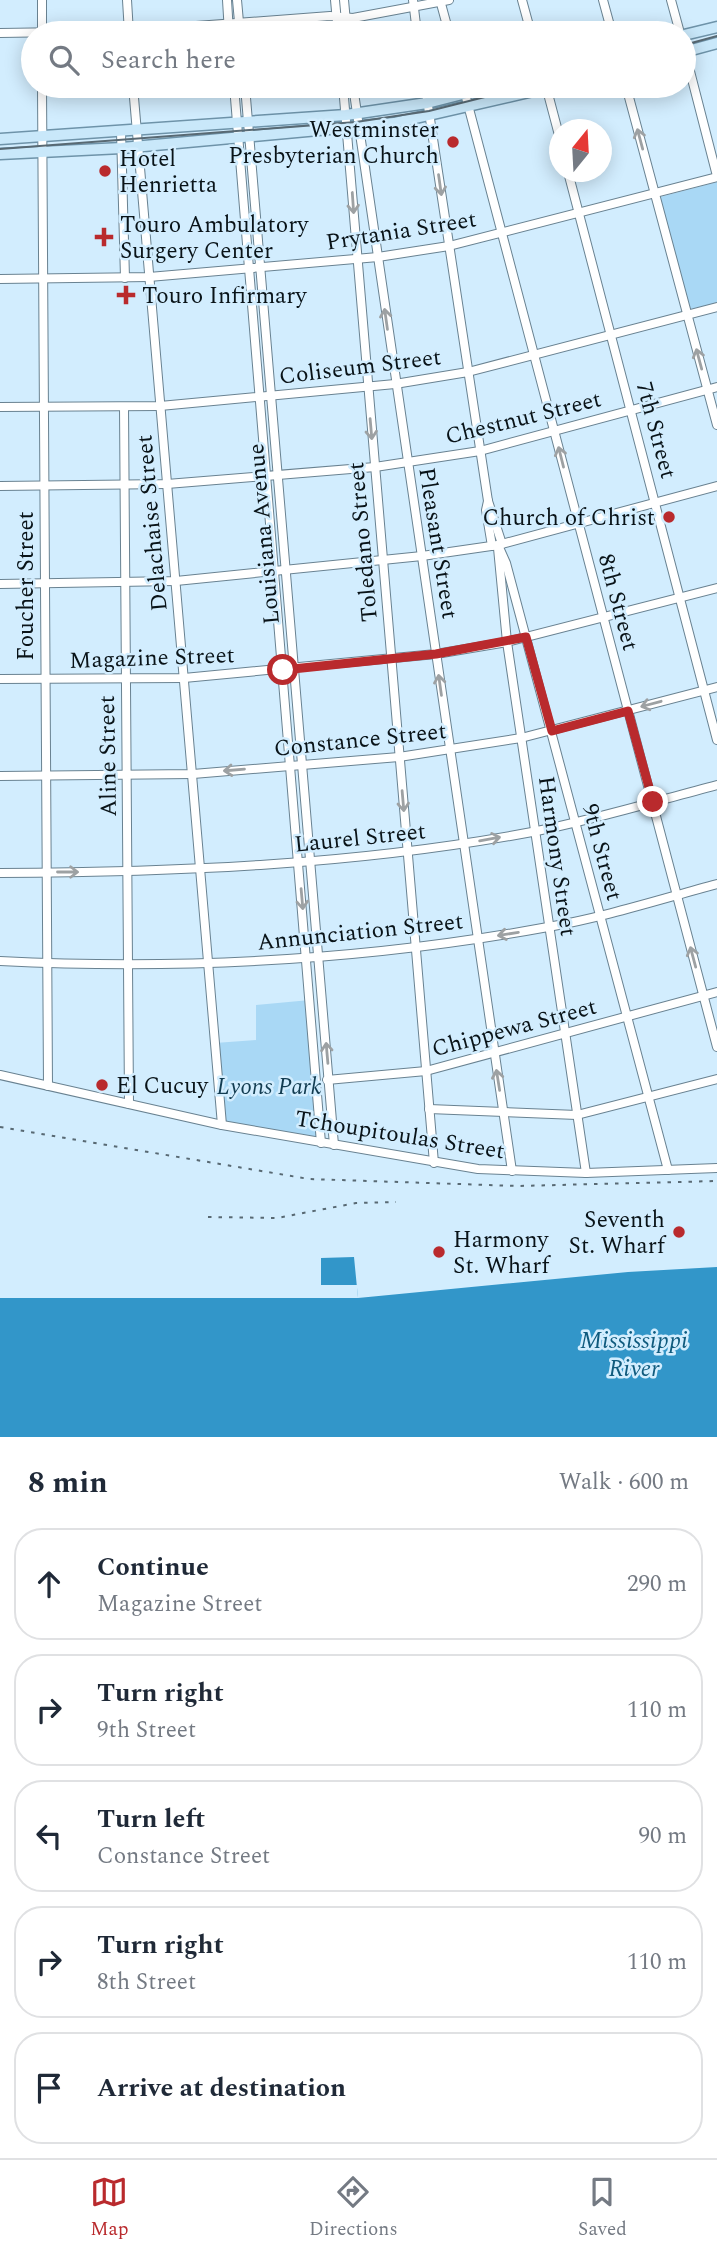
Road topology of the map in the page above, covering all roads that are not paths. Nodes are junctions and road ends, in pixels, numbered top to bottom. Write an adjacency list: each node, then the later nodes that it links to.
1 (42, 0): 13 (street)
2 (127, 0): 14 (street)
3 (227, 0): 15 (street)
4 (237, 0): 16 (street)
5 (335, 0): 12 (street)
6 (344, 0): 12 (street)
7 (522, 0): 21 (street)
8 (603, 0): 22 (street)
9 (671, 0): 23 (street)
10 (443, 1): 11 (street); 20 (street)
11 (413, 4): 12 (street)
12 (341, 17): 17 (street); 18 (street); 19 (street)
13 (42, 21)
14 (128, 21)
15 (228, 21)
16 (239, 21)
17 (273, 21)
18 (340, 21)
19 (342, 21)
20 (447, 21)
21 (528, 21)
22 (609, 21)
23 (678, 21)
24 (717, 27): 25 (main road)
25 (696, 31)
26 (0, 33): 27 (street)
27 (21, 33)
28 (717, 43): 29 (main road)
29 (696, 47)
30 (696, 96): 59 (street)
31 (42, 98): 52 (street, Foucher Street)
32 (134, 98): 50 (street, Delachaise Street)
33 (237, 98): 48 (street, Louisiana Avenue)
34 (244, 98): 48 (street, Louisiana Avenue)
35 (346, 98): 45 (street, Toledano Street)
36 (352, 98): 45 (street)
37 (426, 98): 43 (street, Harmony Street)
38 (441, 98): 43 (main road)
39 (466, 98): 44 (street, 8th Street)
40 (505, 98): 44 (main road)
41 (551, 98): 47 (street)
42 (629, 98): 61 (street, one-way to 42)
43 (427, 103): 45 (main road); 46 (street, Harmony Street)
44 (469, 107): 46 (main road); 65 (street, 8th Street)
45 (351, 114): 48 (main road); 49 (street, Toledano Street)
46 (430, 117): 49 (main road); 66 (street, Harmony Street, one-way to 66)
47 (555, 119)
48 (242, 123): 50 (main road); 53 (street, Louisiana Avenue)
49 (352, 128): 53 (main road); 67 (street, Pleasant Street); 68 (street, Toledano Street, one-way to 68)
50 (137, 131): 51 (main road); 55 (street, Delachaise Street)
51 (121, 132): 52 (main road); 56 (street)
52 (41, 138): 54 (main road); 57 (street, Foucher Street)
53 (243, 138): 55 (main road); 62 (street, Louisiana Avenue); 63 (street, Louisiana Avenue)
54 (0, 139)
55 (138, 146): 56 (main road); 71 (street, Delachaise Street)
56 (122, 148): 57 (main road); 72 (street)
57 (42, 153): 58 (main road); 74 (street, Foucher Street)
58 (0, 154)
59 (717, 176): 61 (street, Prytania Street)
60 (570, 182): 64 (street, 7th Street)
61 (654, 192): 64 (street, Prytania Street); 76 (street)
62 (254, 196): 63 (street); 69 (street, Louisiana Avenue)
63 (242, 197): 70 (street, Louisiana Avenue)
64 (578, 212): 65 (street, Prytania Street); 77 (street, 7th Street)
65 (501, 232): 66 (street, Prytania Street); 78 (street, 8th Street)
66 (449, 246): 67 (street, Prytania Street); 79 (street, Harmony Street)
67 (378, 257): 68 (street, Prytania Street); 80 (street, Pleasant Street, one-way to 67)
68 (357, 260): 69 (street, Prytania Street); 81 (street, Toledano Street)
69 (260, 268): 70 (street, Prytania Street); 84 (street, Louisiana Avenue)
70 (248, 269): 71 (street, Prytania Street); 83 (street, Louisiana Avenue)
71 (149, 277): 72 (street, Prytania Street); 85 (street, Delachaise Street)
72 (125, 278): 74 (street, Prytania Street)
73 (0, 279): 74 (street, Prytania Street)
74 (42, 279): 86 (street, Foucher Street)
75 (717, 307): 76 (street, Coliseum Street)
76 (687, 314): 77 (street, Coliseum Street); 82 (street, one-way to 76)
77 (612, 335): 78 (street, Coliseum Street); 89 (street, 7th Street)
78 (534, 355): 79 (street, Coliseum Street); 91 (street, 8th Street)
79 (468, 372): 80 (street, Coliseum Street); 92 (street, Harmony Street)
80 (395, 384): 81 (street, Coliseum Street); 93 (street, Pleasant Street)
81 (368, 387): 84 (street, Coliseum Street); 94 (street, Toledano Street, one-way to 94)
82 (712, 388): 89 (street, Chestnut Street); 90 (street)
83 (260, 397): 84 (street, Coliseum Street); 85 (street, Coliseum Street); 96 (street, Louisiana Avenue)
84 (270, 397): 95 (street, Louisiana Avenue)
85 (160, 405): 88 (street, Coliseum Street); 98 (street, Delachaise Street)
86 (42, 406): 87 (street, Coliseum Street); 88 (street, Coliseum Street); 100 (street, Foucher Street)
87 (0, 407)
88 (124, 407): 97 (street, Aline Street)
89 (631, 411): 91 (street, Chestnut Street); 102 (street, 7th Street)
90 (717, 425)
91 (554, 431): 92 (street, Chestnut Street); 103 (street, 8th Street, one-way to 91)
92 (480, 452): 93 (street, Chestnut Street); 104 (street, Harmony Street)
93 (407, 462): 94 (street, Chestnut Street); 105 (street, Pleasant Street)
94 (374, 467): 95 (street, Chestnut Street); 106 (street, Toledano Street)
95 (277, 475): 96 (street, Chestnut Street); 107 (street, Louisiana Avenue)
96 (266, 476): 98 (street, Chestnut Street); 108 (street, Louisiana Avenue)
97 (125, 484): 98 (street, Chestnut Street); 100 (street, Chestnut Street); 110 (street, Aline Street)
98 (167, 484): 109 (street, Delachaise Street)
99 (0, 486): 100 (street, Chestnut Street)
100 (44, 486): 112 (street, Foucher Street)
101 (717, 486): 102 (street)
102 (656, 502): 103 (street); 114 (street, 7th Street)
103 (578, 523): 104 (street); 115 (street, 8th Street)
104 (498, 545): 105 (street); 116 (street, 9th Street); 117 (street, Harmony Street)
105 (422, 556): 106 (street); 118 (street, Pleasant Street)
106 (383, 561): 107 (street); 119 (street, Toledano Street)
107 (286, 570): 108 (street); 120 (street, Louisiana Avenue)
108 (274, 571): 109 (street); 121 (street, Louisiana Avenue)
109 (176, 580): 110 (street); 122 (street, Delachaise Street)
110 (127, 583): 112 (street); 125 (street, Aline Street)
111 (0, 584): 112 (street)
112 (46, 584): 124 (street, Foucher Street)
113 (717, 588): 114 (street, Magazine Street)
114 (681, 597): 115 (street, Magazine Street); 127 (street, 7th Street)
115 (603, 617): 116 (street, Magazine Street); 128 (street, 8th Street)
116 (526, 637): 117 (street, Magazine Street); 131 (street, 9th Street)
117 (507, 642): 118 (street, Magazine Street); 132 (street, Harmony Street)
118 (436, 654): 119 (street, Magazine Street); 134 (street, Pleasant Street, one-way to 118)
119 (392, 660): 120 (street, Magazine Street); 135 (street, Toledano Street)
120 (295, 669): 121 (street, Magazine Street); 129 (street, Louisiana Avenue)
121 (283, 670): 122 (street, Magazine Street); 130 (street, Louisiana Avenue)
122 (184, 678): 125 (street, Magazine Street); 138 (street, Delachaise Street)
123 (0, 679): 124 (street, Magazine Street)
124 (45, 679): 125 (street, Magazine Street); 141 (street, Foucher Street)
125 (126, 679): 139 (street, Aline Street)
126 (717, 687): 127 (street, Constance Street)
127 (704, 690): 128 (street, Constance Street, one-way to 128); 133 (street, 7th Street)
128 (628, 711): 131 (street, Constance Street); 143 (street, 8th Street)
129 (298, 716): 130 (street); 136 (street, Louisiana Avenue)
130 (287, 717): 137 (street, Louisiana Avenue)
131 (552, 731): 132 (street, Constance Street); 144 (street, 9th Street)
132 (521, 738): 134 (street, Constance Street); 145 (street, Harmony Street)
133 (717, 740)
134 (450, 749): 135 (street, Constance Street); 146 (street, Pleasant Street)
135 (399, 757): 136 (street, Constance Street); 147 (street, Toledano Street, one-way to 147)
136 (302, 765): 137 (street, Constance Street); 148 (street, Louisiana Avenue)
137 (291, 766): 138 (street, Constance Street, one-way to 138); 149 (street, Louisiana Avenue)
138 (193, 774): 139 (street, Constance Street); 150 (street, Delachaise Street)
139 (127, 775): 141 (street, Constance Street); 151 (street, Aline Street)
140 (0, 776): 141 (street, Constance Street)
141 (46, 776): 153 (street, Foucher Street)
142 (717, 785): 143 (street, Laurel Street)
143 (653, 802): 144 (street, Laurel Street); 155 (street, 8th Street)
144 (576, 822): 145 (street, Laurel Street); 156 (street, 9th Street)
145 (535, 831): 146 (street, Laurel Street, one-way to 145); 157 (street, Harmony Street)
146 (464, 844): 147 (street, Laurel Street); 158 (street, Pleasant Street)
147 (407, 852): 148 (street, Laurel Street); 159 (street, Toledano Street)
148 (310, 862): 149 (street, Laurel Street); 160 (street, Louisiana Avenue)
149 (299, 863): 150 (street, Laurel Street); 161 (street, Louisiana Avenue, one-way to 161)
150 (200, 870): 151 (street, Laurel Street); 165 (street, Delachaise Street)
151 (128, 872): 153 (street, Laurel Street, one-way to 151); 164 (street, Aline Street)
152 (0, 873): 153 (street, Laurel Street)
153 (46, 873): 163 (street, Foucher Street)
154 (717, 884): 155 (street, Annunciation Street)
155 (677, 895): 156 (street, Annunciation Street); 167 (street, 8th Street, one-way to 155)
156 (600, 915): 157 (street, Annunciation Street); 168 (street, 9th Street)
157 (550, 927): 158 (street, Annunciation Street, one-way to 158); 169 (street, Harmony Street)
158 (478, 938): 159 (street, Annunciation Street); 171 (street, Pleasant Street)
159 (416, 947): 160 (street, Annunciation Street); 172 (street, Toledano Street)
160 (318, 956): 161 (street, Annunciation Street); 174 (street, Louisiana Avenue, one-way to 160)
161 (307, 957): 165 (street, Annunciation Street); 176 (street, Louisiana Avenue)
162 (0, 961): 163 (street, Annunciation Street)
163 (47, 963): 164 (street, Annunciation Street); 177 (street, Foucher Street)
164 (128, 964): 165 (street, Annunciation Street); 179 (street, Aline Street)
165 (208, 964): 183 (street, Delachaise Street)
166 (717, 992): 167 (street, Chippewa Street)
167 (703, 996): 168 (street, Chippewa Street); 170 (street, 8th Street)
168 (627, 1017): 169 (street, Chippewa Street); 178 (street, 9th Street)
169 (565, 1034): 171 (street, Chippewa Street); 182 (street, Harmony Street)
170 (717, 1047)
171 (494, 1053): 172 (street, Chippewa Street); 181 (street, Pleasant Street, one-way to 171)
172 (426, 1071): 174 (street, Chippewa Street); 180 (street, Toledano Street)
173 (0, 1075): 177 (street, Tchoupitoulas Street)
174 (329, 1079): 176 (street, Chippewa Street); 185 (street, Louisiana Avenue)
175 (717, 1079): 178 (street)
176 (317, 1080): 184 (street, Louisiana Avenue)
177 (48, 1086): 179 (street, Tchoupitoulas Street)
178 (648, 1097): 182 (street); 188 (street, 9th Street)
179 (129, 1104): 183 (street, Tchoupitoulas Street)
180 (429, 1109): 181 (street); 186 (street, Toledano Street)
181 (503, 1111): 182 (street); 189 (street, Pleasant Street)
182 (577, 1115): 190 (street, Harmony Street)
183 (222, 1125): 184 (street, Tchoupitoulas Street)
184 (321, 1143): 185 (street, Tchoupitoulas Street)
185 (334, 1145): 186 (street, Tchoupitoulas Street)
186 (434, 1163): 189 (street, Tchoupitoulas Street)
187 (717, 1168): 188 (street, Tchoupitoulas Street)
188 (668, 1170): 190 (street, Tchoupitoulas Street)
189 (512, 1171): 190 (street, Tchoupitoulas Street)
190 (586, 1173)

